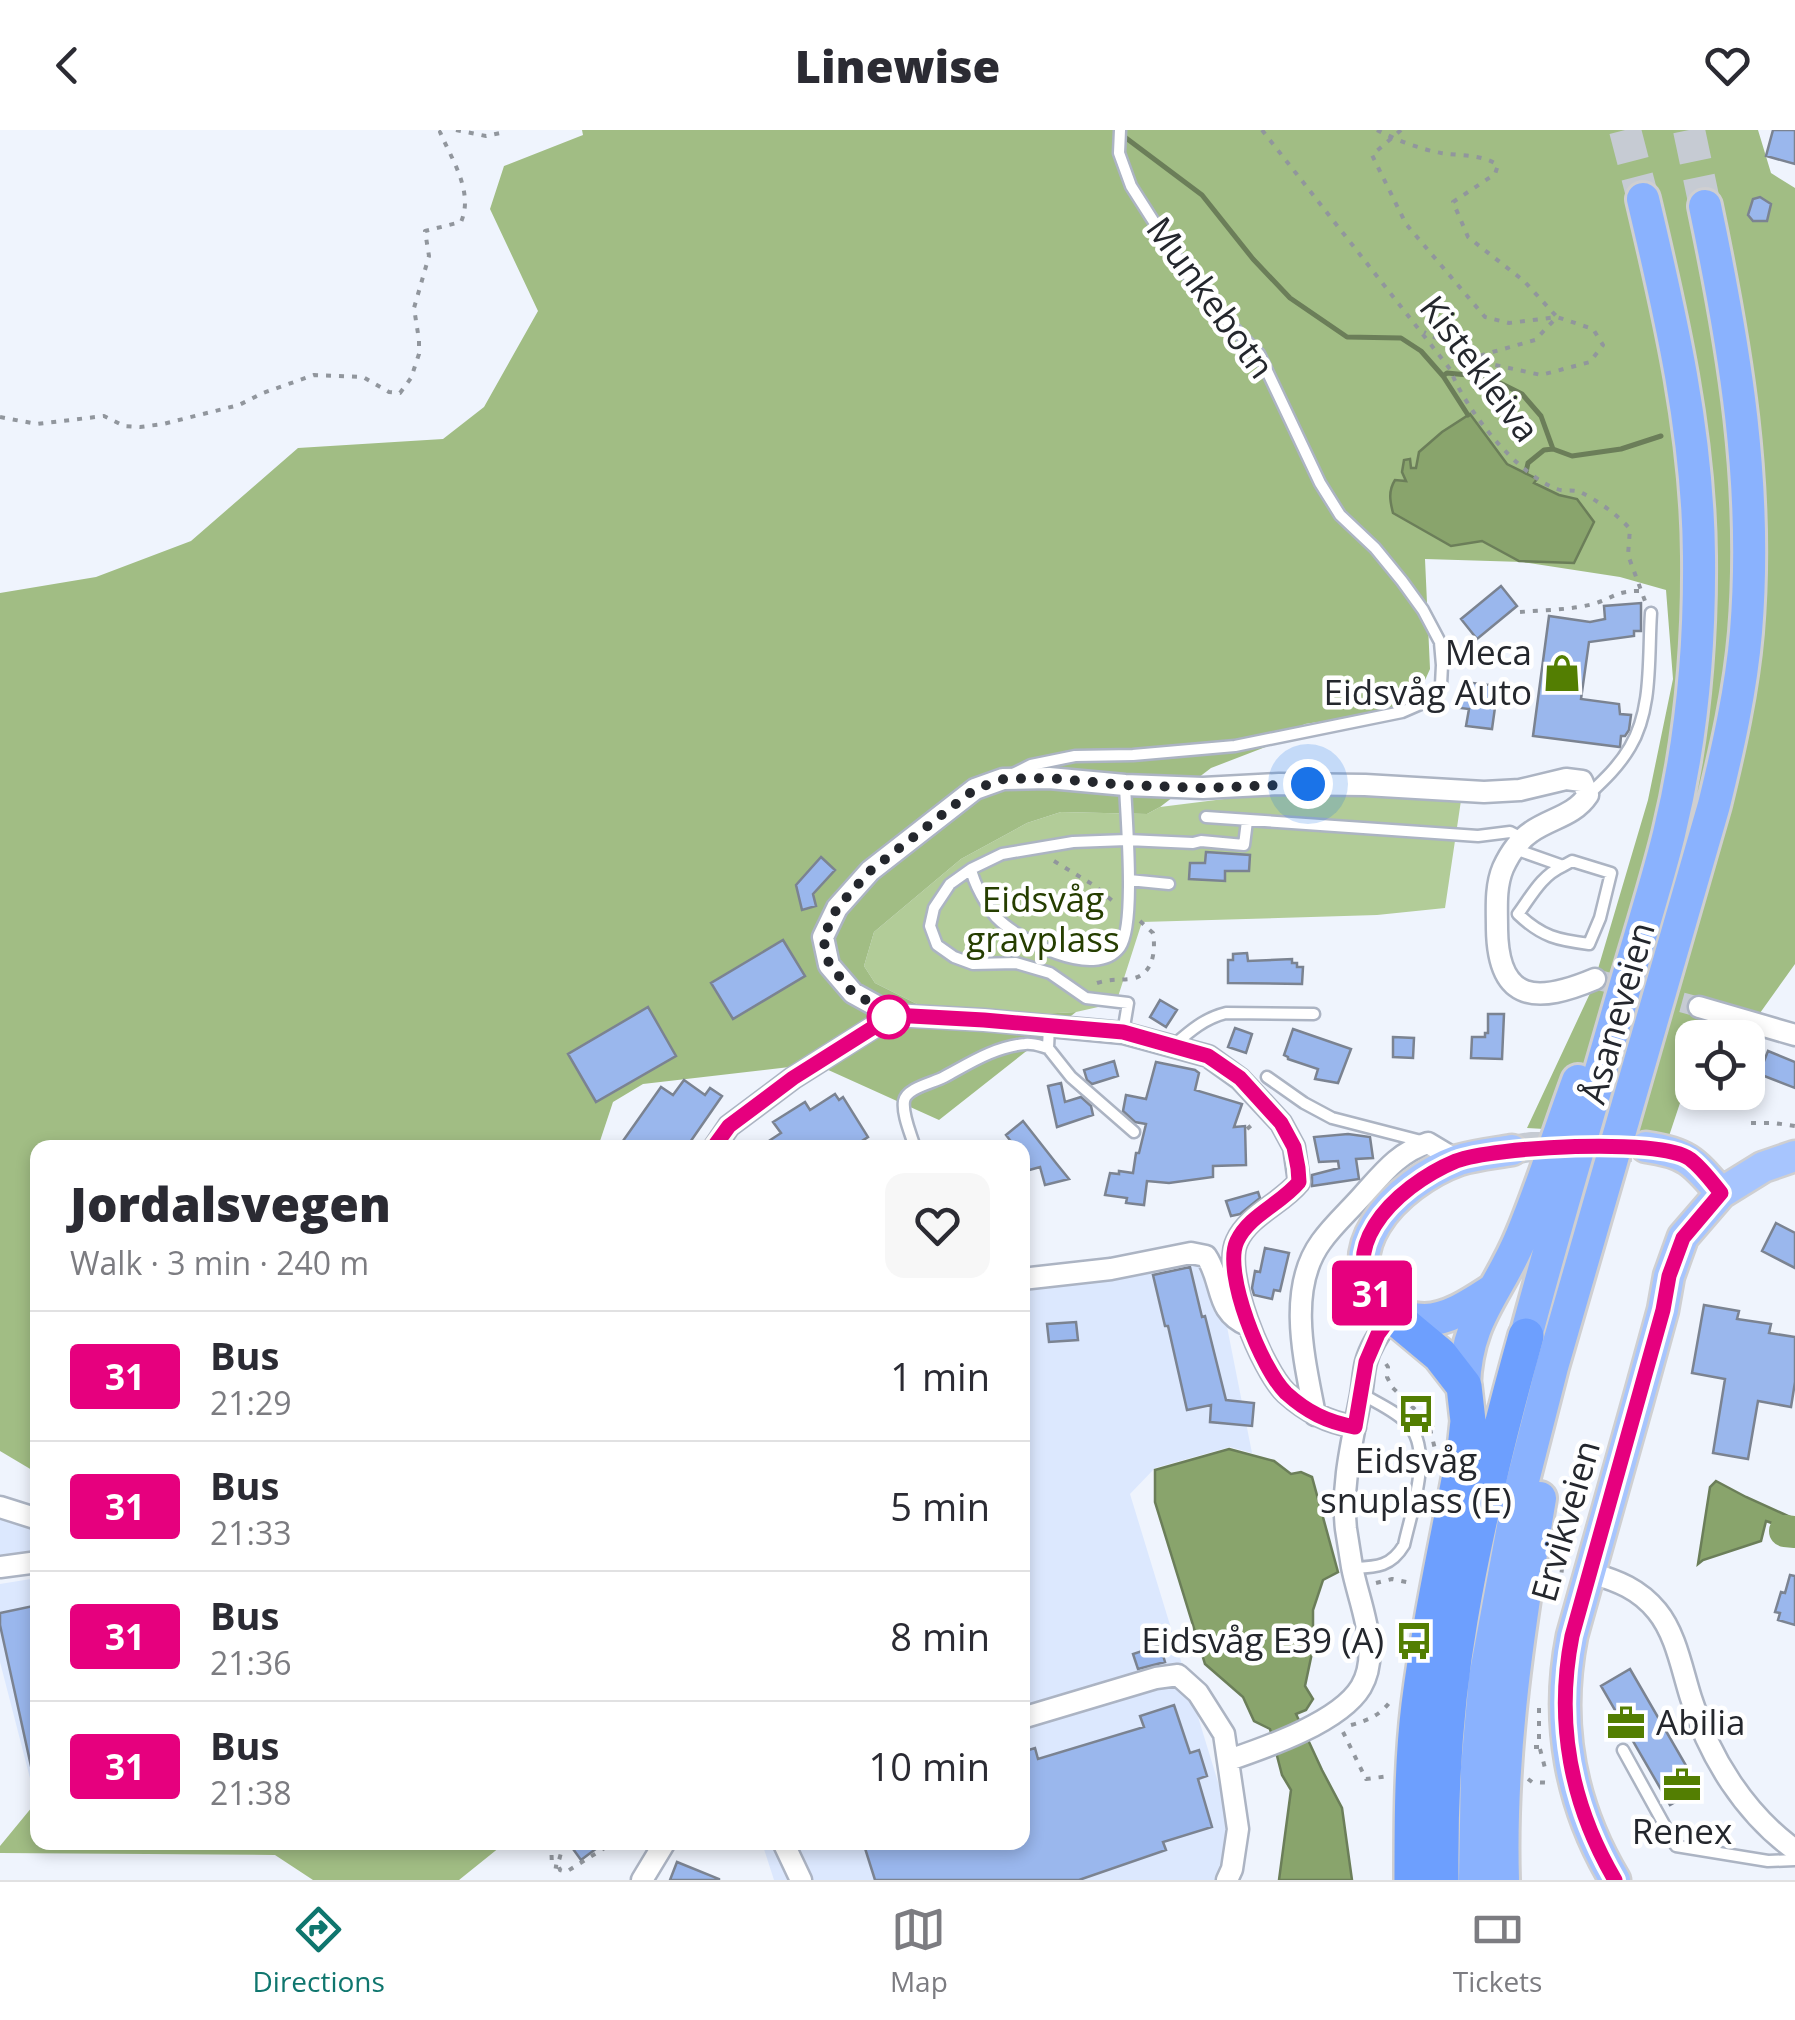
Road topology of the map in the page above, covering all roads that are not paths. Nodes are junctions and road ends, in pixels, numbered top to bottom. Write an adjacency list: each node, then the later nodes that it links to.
1 (1120, 130): 6 (lane, Munkebotn)
2 (1642, 198): 5 (highway, Åsaneveien)
3 (1706, 206): 5 (highway, Åsaneveien)
4 (1651, 613): 8 (lane)
5 (1718, 666): 11 (highway, Åsaneveien); 27 (highway, Åsaneveien)
6 (1004, 779): 7 (street); 21 (street)
7 (1124, 785): 8 (street); 12 (lane)
8 (1588, 795): 13 (street)
9 (1206, 818): 10 (lane)
10 (1247, 821): 12 (lane); 13 (lane)
11 (1669, 834): 39 (highway); 42 (highway, Åsaneveien)
12 (1127, 840): 15 (lane); 16 (lane)
13 (1519, 844): 14 (lane); 18 (street)
14 (1563, 866): 14 (lane)
15 (971, 869): 16 (lane); 23 (lane)
16 (1129, 880): 17 (lane)
17 (1168, 884)
18 (1595, 978)
19 (1699, 1007): 24 (street)
20 (1314, 1014): 25 (lane)
21 (893, 1015): 22 (street); 30 (street)
22 (1049, 1025): 23 (street); 26 (lane)
23 (1123, 1032): 25 (street)
24 (1795, 1035)
25 (1174, 1044): 41 (street)
26 (1048, 1048): 29 (lane); 31 (lane)
27 (1636, 1076): 65 (highway, Åsaneveien); 66 (highway)
28 (1267, 1077): 32 (lane)
29 (1134, 1132)
30 (720, 1140)
31 (913, 1140)
32 (1428, 1143): 36 (street); 45 (street)
33 (1646, 1147): 37 (main road)
34 (1512, 1150): 36 (main road)
35 (1795, 1156): 37 (main road, Ervikveien)
36 (1458, 1161): 40 (main road)
37 (1721, 1193): 51 (main road, Ervikveien)
38 (1030, 1278): 41 (street)
39 (1493, 1290): 40 (highway); 43 (highway)
40 (1392, 1315): 43 (highway); 44 (street)
41 (1248, 1326): 45 (street)
42 (1526, 1336): 64 (highway, Åsaneveien)
43 (1464, 1386): 63 (highway)
44 (1362, 1394): 46 (street); 52 (lane)
45 (1315, 1415): 46 (street)
46 (1355, 1427): 52 (street)
47 (0, 1507): 48 (street)
48 (30, 1516)
49 (30, 1563): 50 (street)
50 (0, 1567)
51 (1591, 1573): 58 (street); 67 (main road, Ervikveien)
52 (1355, 1578): 55 (street)
53 (1030, 1716): 55 (street)
54 (1623, 1750): 59 (lane)
55 (1229, 1760): 62 (street)
56 (660, 1850): 60 (street)
57 (787, 1850): 61 (street)
58 (1795, 1850)
59 (1795, 1860)
60 (642, 1880)
61 (801, 1880)
62 (1228, 1880)
63 (1412, 1880)
64 (1441, 1880)
65 (1475, 1880)
66 (1504, 1880)
67 (1616, 1880)

